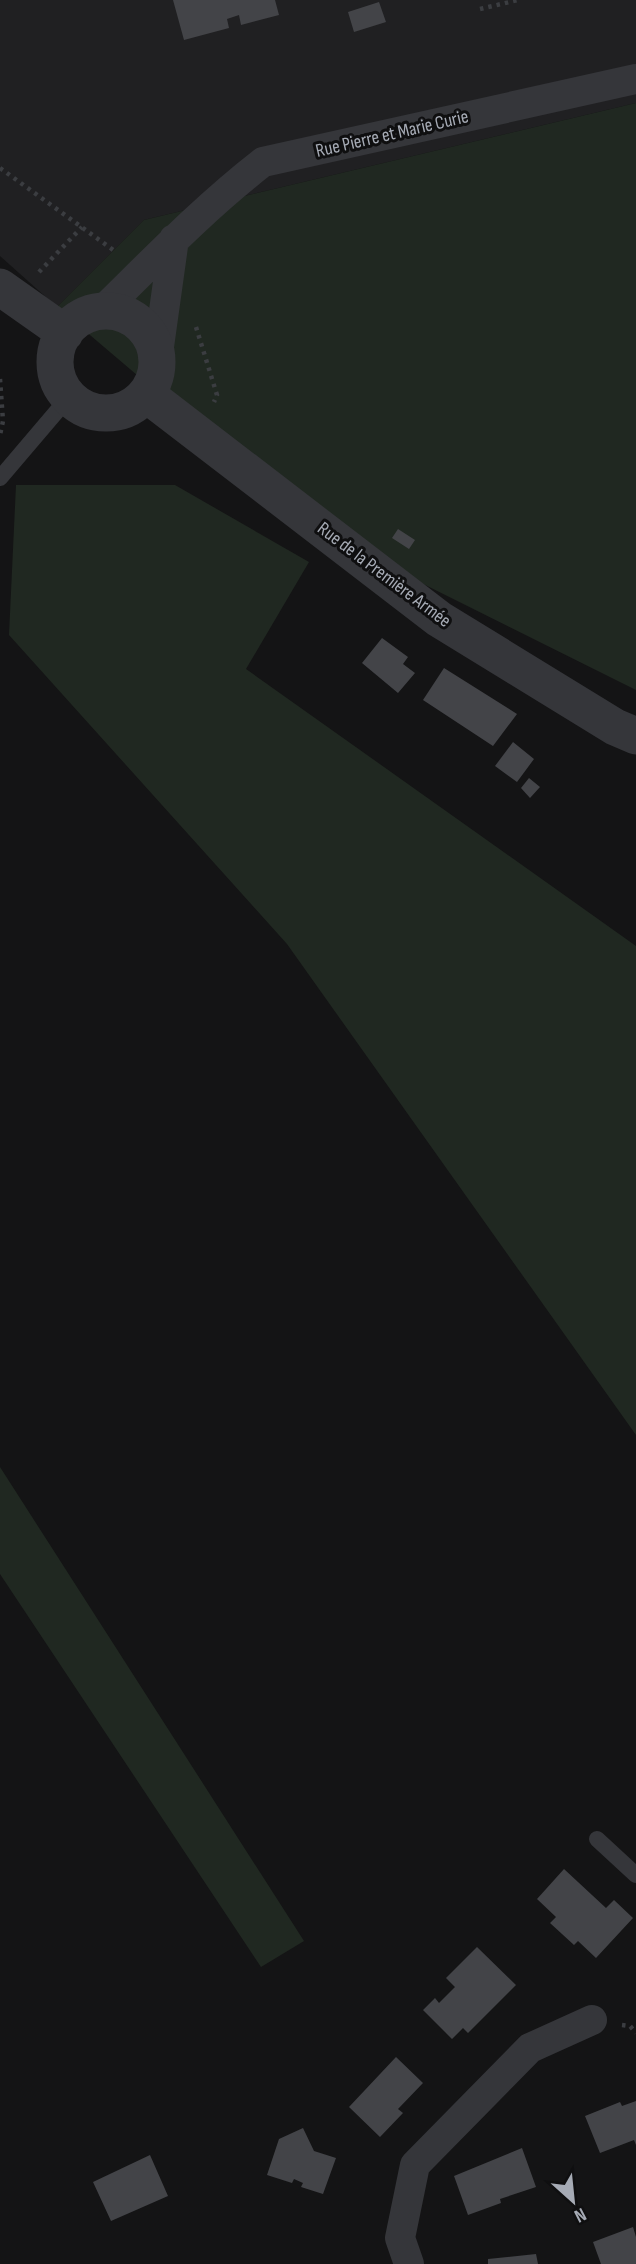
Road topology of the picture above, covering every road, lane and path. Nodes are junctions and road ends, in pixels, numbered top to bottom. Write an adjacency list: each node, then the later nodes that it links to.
1 (518, 0): 2 (path)
2 (480, 9)
3 (636, 79): 4 (street, Rue Pierre et Marie Curie)
4 (174, 239): 6 (street, Rue Pierre et Marie Curie); 8 (street)
5 (0, 287): 7 (street)
6 (102, 311): 7 (street); 8 (street)
7 (65, 332): 10 (street)
8 (152, 378): 10 (street); 13 (street, Rue de la Première Armée)
9 (0, 379): 11 (path)
10 (69, 397): 12 (lane)
11 (0, 435)
12 (0, 478)
13 (636, 736)
14 (597, 1839): 15 (lane)
15 (636, 1875)
16 (592, 2020): 17 (street)
17 (409, 2264)

